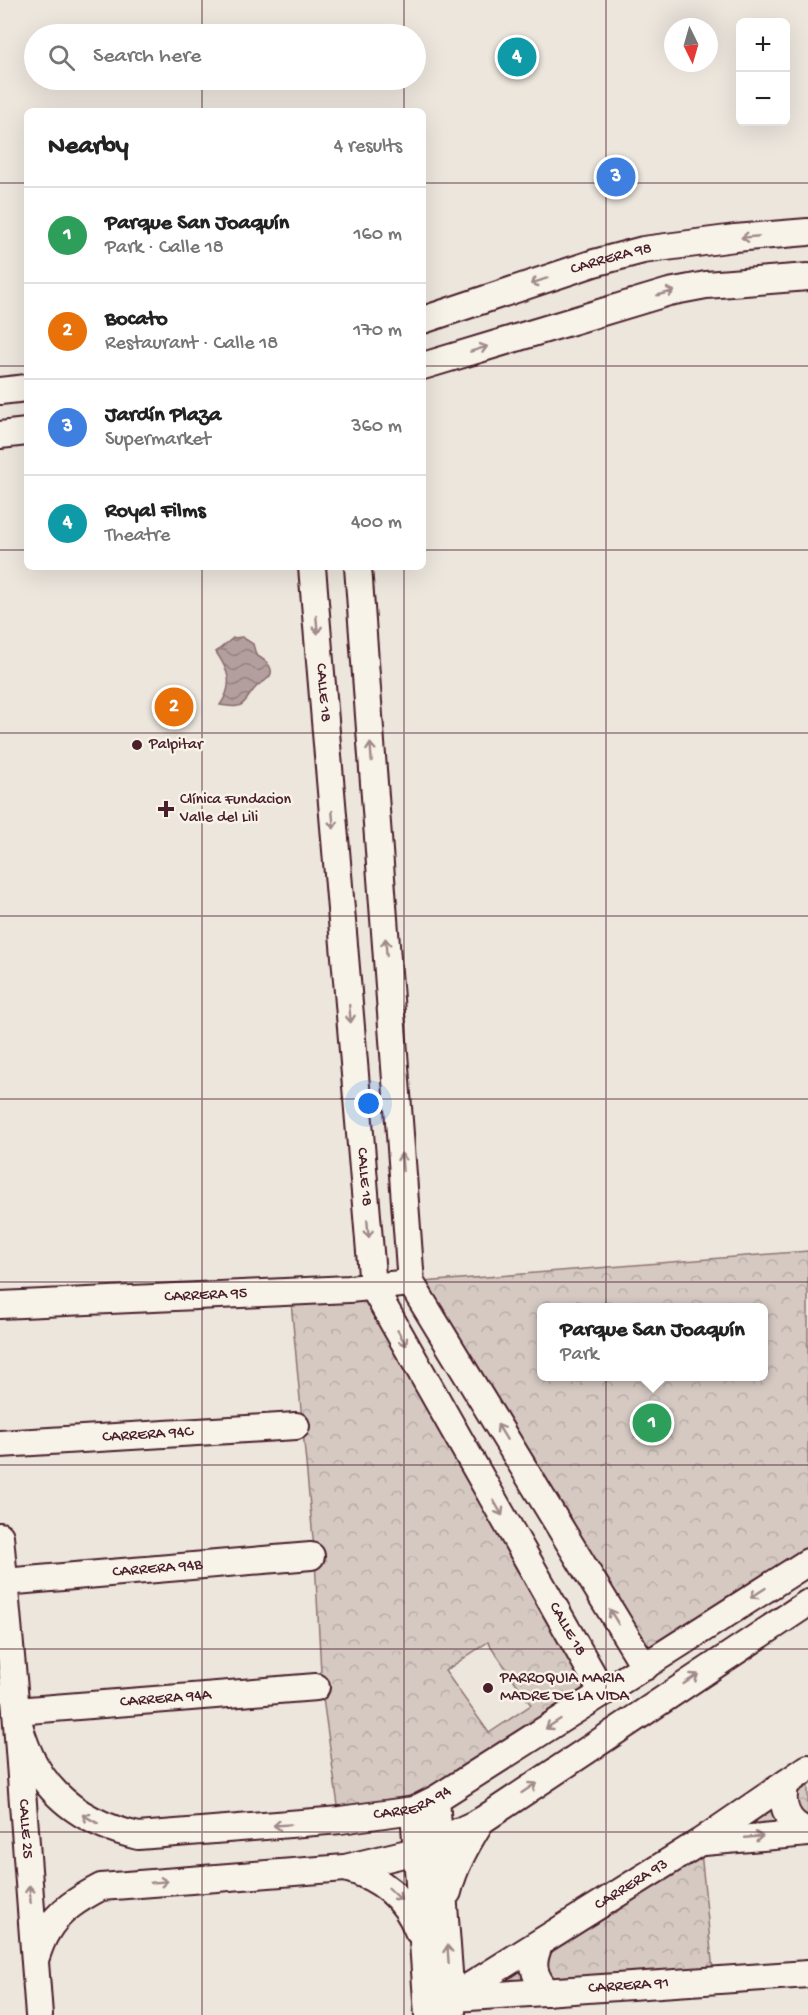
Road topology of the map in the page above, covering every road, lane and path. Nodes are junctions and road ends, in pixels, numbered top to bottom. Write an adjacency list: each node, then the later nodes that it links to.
1 (808, 232): 3 (street, CARRERA 98, one-way to 3)
2 (808, 277): 4 (street, one-way to 2)
3 (426, 319)
4 (426, 365)
5 (24, 388): 6 (street)
6 (0, 391)
7 (24, 432): 8 (street)
8 (0, 435)
9 (312, 570): 12 (street, CALLE 18, one-way to 12)
10 (358, 570): 11 (street, one-way to 10)
11 (411, 1283): 12 (street, CARRERA 95); 22 (street, one-way to 11)
12 (373, 1287): 13 (street, CARRERA 95); 24 (street, CALLE 18, one-way to 24)
13 (0, 1305)
14 (296, 1426): 15 (street, CARRERA 94C)
15 (0, 1444)
16 (0, 1536): 20 (street, CALLE 25)
17 (310, 1556): 20 (street, CARRERA 94B)
18 (808, 1562): 19 (street, CARRERA 94)
19 (784, 1576): 21 (street); 22 (street, CARRERA 94, one-way to 22)
20 (4, 1582): 25 (street, CALLE 25)
21 (807, 1598): 29 (street, one-way to 21)
22 (645, 1667): 24 (street, CARRERA 94)
23 (316, 1687): 25 (street, CARRERA 94A)
24 (603, 1693): 28 (street, CARRERA 94, one-way to 28)
25 (16, 1711): 28 (street, CARRERA 94, one-way to 25); 38 (street, CALLE 25, one-way to 25)
26 (808, 1768): 27 (street, CARRERA 93)
27 (786, 1783): 30 (street); 32 (street, CARRERA 93)
28 (425, 1804): 31 (street); 33 (street)
29 (481, 1821): 31 (street); 35 (street)
30 (808, 1832): 32 (street, one-way to 30)
31 (439, 1840): 33 (street); 35 (street)
32 (700, 1842): 36 (street, CARRERA 93)
33 (416, 1851): 34 (street); 37 (street)
34 (345, 1868): 37 (street, one-way to 37); 38 (street, one-way to 34)
35 (444, 1910): 41 (street, one-way to 35)
36 (540, 1943): 40 (street); 41 (street, CARRERA 93)
37 (423, 1944): 43 (street)
38 (35, 1960): 42 (street, CALLE 25)
39 (808, 1974): 40 (street, CARRERA 91)
40 (547, 1992): 41 (street, CARRERA 91)
41 (451, 2006)
42 (39, 2015)
43 (428, 2015)

